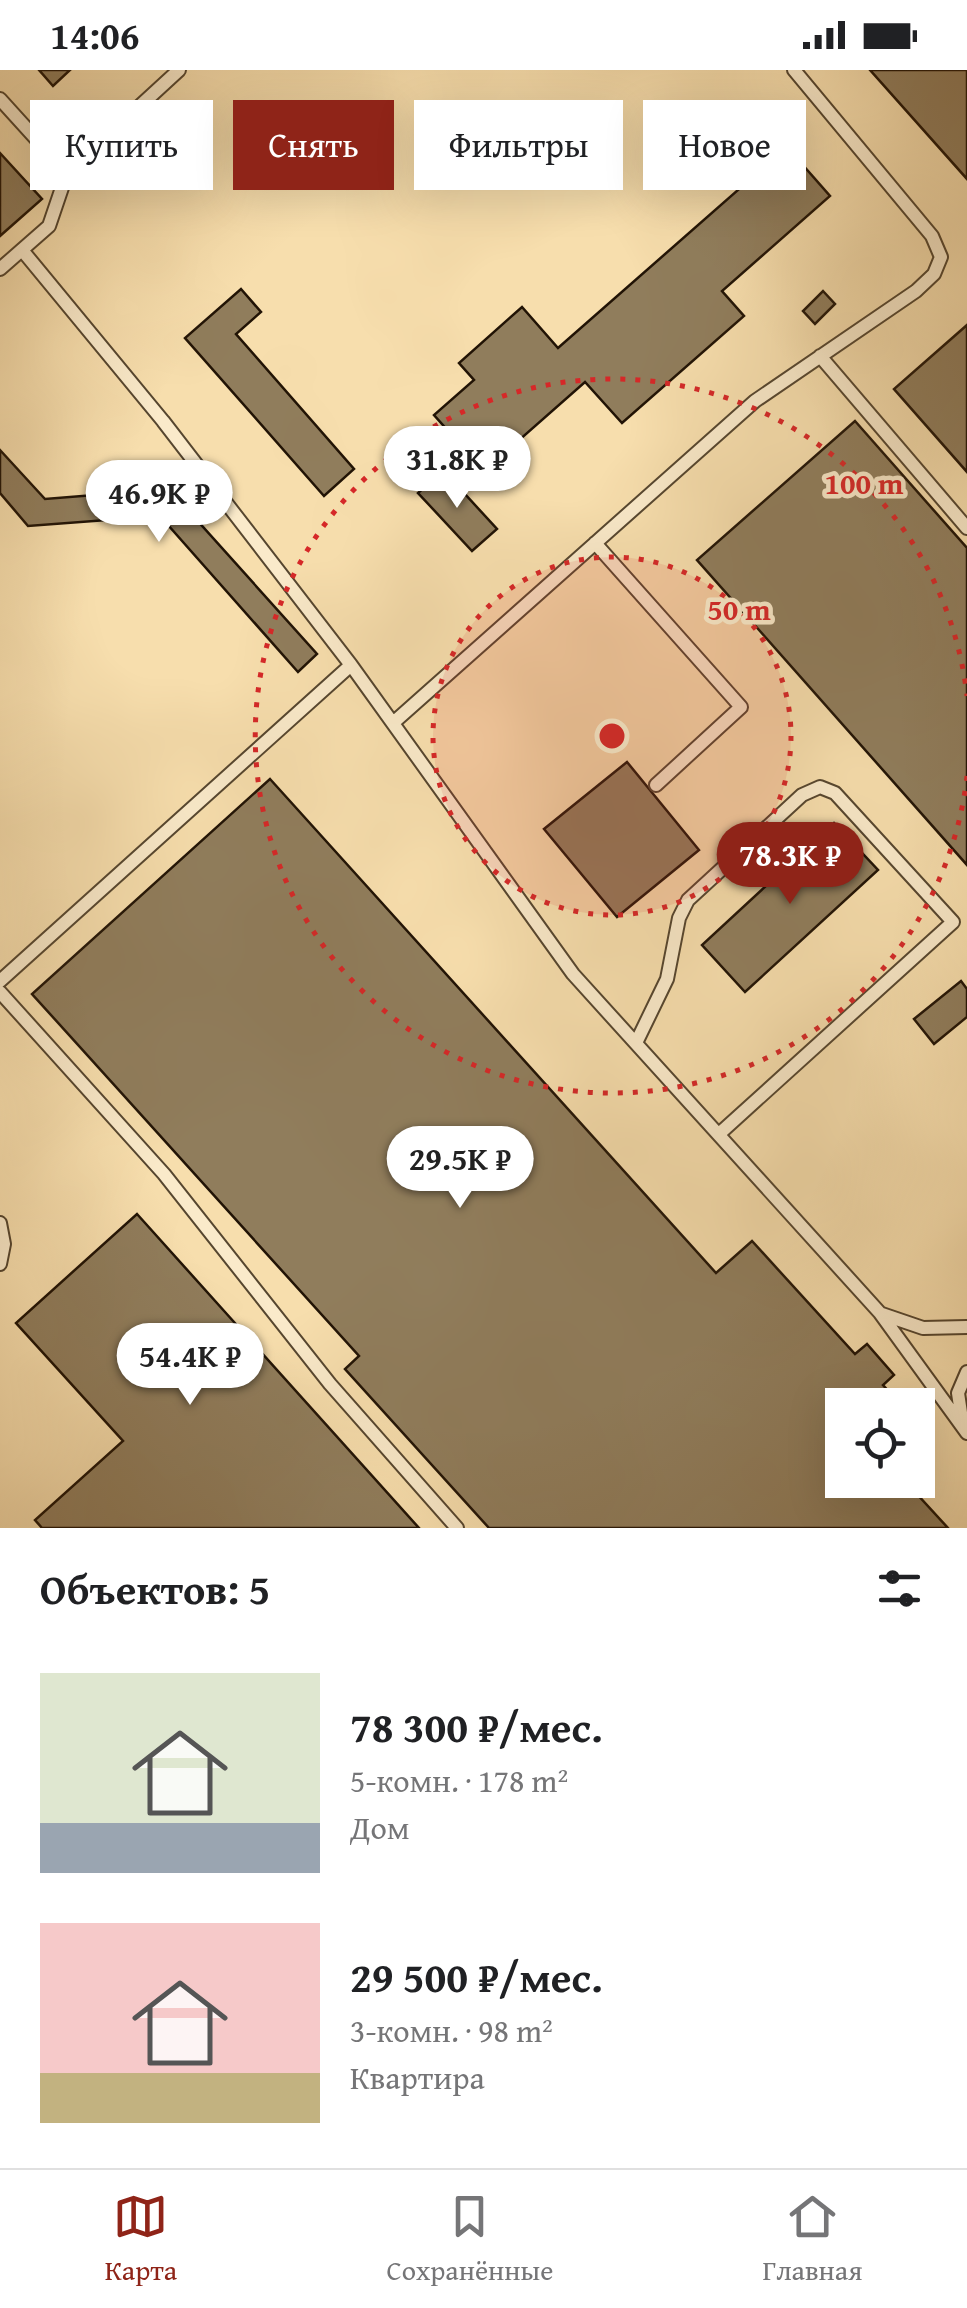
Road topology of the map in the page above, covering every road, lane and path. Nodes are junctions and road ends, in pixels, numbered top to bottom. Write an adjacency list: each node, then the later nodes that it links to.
1 (179, 70): 4 (lane)
2 (794, 70): 9 (lane)
3 (0, 98): 5 (lane)
4 (146, 100)
5 (30, 132)
6 (61, 190): 7 (lane)
7 (22, 250): 8 (lane); 12 (lane)
8 (0, 270)
9 (820, 356): 10 (lane); 11 (lane)
10 (967, 528)
11 (596, 543): 13 (lane); 14 (lane)
12 (351, 665): 13 (lane); 15 (lane)
13 (392, 723): 17 (lane)
14 (656, 785)
15 (0, 981)
16 (0, 992): 25 (lane)
17 (636, 1043): 18 (lane); 18 (lane)
18 (719, 1134): 21 (lane)
19 (0, 1223): 20 (lane)
20 (0, 1264)
21 (880, 1313): 22 (lane); 24 (lane)
22 (967, 1327)
23 (967, 1372): 24 (lane)
24 (965, 1431)
25 (457, 1528)

